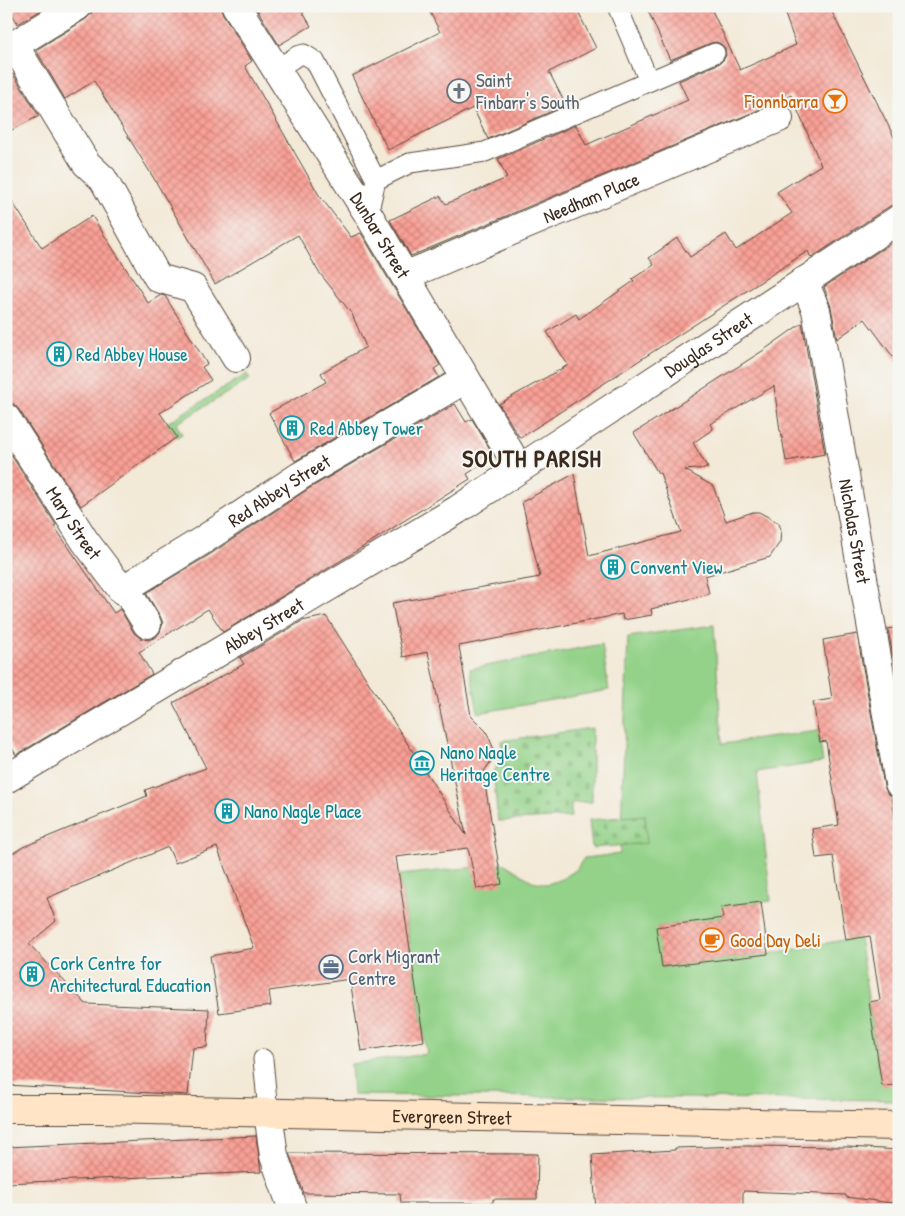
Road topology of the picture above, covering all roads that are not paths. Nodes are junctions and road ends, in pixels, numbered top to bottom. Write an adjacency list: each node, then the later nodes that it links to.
1 (78, 6): 4 (street)
2 (236, 6): 6 (street, Dunbar Street)
3 (617, 6): 7 (lane)
4 (10, 48): 14 (street)
5 (715, 53): 7 (lane)
6 (277, 69): 9 (lane); 10 (street, Dunbar Street)
7 (649, 82): 9 (lane)
8 (779, 118): 12 (street, Needham Place)
9 (376, 180): 10 (lane)
10 (368, 214): 12 (street, Dunbar Street)
11 (899, 219): 13 (street, Douglas Street)
12 (405, 276): 15 (street, Dunbar Street)
13 (804, 280): 17 (street, Douglas Street); 21 (street, Nicholas Street)
14 (236, 358)
15 (466, 379): 17 (street, Dunbar Street); 18 (street, Red Abbey Street)
16 (6, 418): 18 (street, Mary Street)
17 (519, 468): 20 (street, Abbey Street)
18 (122, 590): 19 (street, Mary Street)
19 (147, 624)
20 (6, 779)
21 (899, 783)
22 (263, 1059): 24 (lane)
23 (6, 1109): 24 (main road, Evergreen Street)
24 (268, 1112): 25 (main road, Evergreen Street); 26 (street)
25 (899, 1126)
26 (293, 1210)

